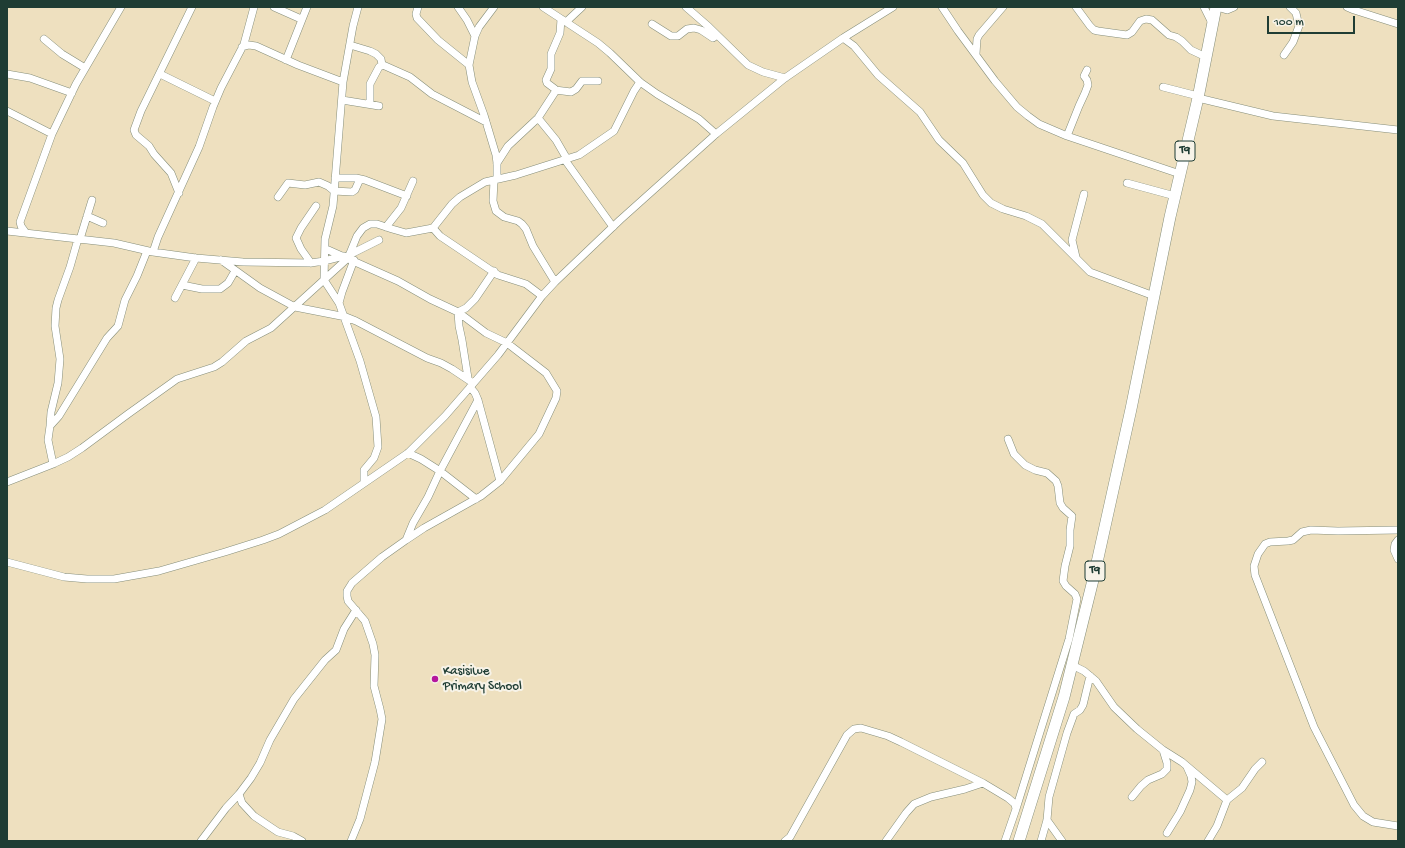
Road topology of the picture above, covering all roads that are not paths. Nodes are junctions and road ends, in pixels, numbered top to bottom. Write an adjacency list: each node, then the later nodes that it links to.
1 (121, 7): 39 (street)
2 (192, 7): 42 (street)
3 (254, 7): 32 (street)
4 (274, 7): 22 (street)
5 (307, 7): 22 (street)
6 (358, 7): 31 (street)
7 (418, 7): 38 (street)
8 (458, 7): 28 (street)
9 (494, 7): 28 (street)
10 (543, 7): 23 (street)
11 (582, 7): 23 (street)
12 (686, 7): 27 (street)
13 (893, 7): 29 (street)
14 (942, 7): 33 (street)
15 (1003, 7): 33 (street)
16 (1076, 7): 35 (street)
17 (1204, 7): 26 (street)
18 (1216, 7): 19 (street); 26 (highway, T9)
19 (1234, 7)
20 (1290, 7): 34 (street)
21 (1348, 7): 25 (street)
22 (301, 19): 36 (street)
23 (564, 21): 46 (street); 48 (street)
24 (652, 24): 27 (street)
25 (1398, 24)
26 (1213, 25): 35 (highway, T9)
27 (717, 35): 43 (street)
28 (475, 36): 38 (street)
29 (843, 38): 43 (street); 91 (street)
30 (44, 39): 39 (street)
31 (350, 45): 37 (street); 45 (street)
32 (242, 47): 36 (street); 52 (street)
33 (976, 54): 61 (street)
34 (1284, 55)
35 (1206, 57): 50 (highway, T9)
36 (286, 60): 45 (street)
37 (382, 65): 53 (street); 57 (street)
38 (470, 65): 57 (street)
39 (85, 68): 49 (street)
40 (1087, 70): 61 (street)
41 (7, 74): 49 (street)
42 (160, 74): 52 (street); 71 (street)
43 (785, 78): 60 (street)
44 (598, 81): 48 (street)
45 (343, 82): 51 (street)
46 (640, 82): 60 (street); 62 (street)
47 (1162, 87): 50 (street)
48 (556, 90): 56 (street)
49 (72, 93): 59 (street)
50 (1198, 97): 58 (street); 64 (highway, T9)
51 (342, 100): 53 (street); 65 (street)
52 (215, 101): 71 (street)
53 (370, 104): 54 (street)
54 (379, 106)
55 (7, 112): 59 (street)
56 (538, 118): 62 (street); 63 (street)
57 (486, 122): 63 (street)
58 (1398, 130)
59 (52, 134): 84 (street)
60 (716, 134): 81 (street)
61 (1067, 136): 64 (street)
62 (566, 159): 67 (street); 81 (street)
63 (497, 163): 67 (street)
64 (1180, 174): 75 (highway, T9)
65 (335, 178): 66 (street); 70 (street)
66 (360, 179): 70 (street); 74 (street)
67 (495, 179): 82 (street); 98 (street)
68 (413, 181): 74 (street)
69 (1127, 184): 75 (street)
70 (334, 191): 73 (street); 87 (street)
71 (178, 193): 88 (street)
72 (1084, 194): 91 (street)
73 (278, 196)
74 (407, 196): 80 (street)
75 (1175, 196): 101 (highway, T9)
76 (92, 200): 78 (street)
77 (316, 206): 94 (street)
78 (87, 216): 79 (street); 85 (street)
79 (103, 223)
80 (386, 227): 82 (street); 89 (street)
81 (613, 227): 98 (street)
82 (433, 228): 96 (street)
83 (7, 231): 84 (street)
84 (26, 232): 85 (street)
85 (79, 239): 88 (street); 110 (street)
86 (379, 240): 89 (street)
87 (326, 248): 89 (street); 93 (street)
88 (150, 252): 90 (street); 110 (street)
89 (349, 257): 93 (street); 97 (street); 103 (street); 105 (street)
90 (196, 258): 92 (street); 99 (street)
91 (1076, 259): 101 (street)
92 (221, 260): 94 (street); 95 (street)
93 (324, 261): 94 (street); 97 (street)
94 (311, 263)
95 (235, 271): 99 (street); 104 (street)
96 (494, 271): 100 (street); 105 (street)
97 (324, 280): 103 (street); 104 (street)
98 (555, 282): 100 (street)
99 (182, 285): 102 (street)
100 (542, 296): 107 (street)
101 (1154, 296): 125 (highway, T9)
102 (175, 298)
103 (339, 303): 106 (street)
104 (295, 307): 106 (street); 113 (street)
105 (458, 312): 107 (street); 108 (street)
106 (346, 317): 108 (street); 117 (street)
107 (507, 343): 108 (street); 115 (street)
108 (471, 383): 109 (street); 112 (street)
109 (478, 400): 114 (street); 115 (street)
110 (50, 426): 113 (street)
111 (1008, 439): 134 (street)
112 (408, 453): 114 (street); 117 (street)
113 (53, 464): 116 (street)
114 (440, 471): 118 (street); 120 (street)
115 (500, 481): 118 (street)
116 (7, 482)
117 (364, 482): 123 (street)
118 (476, 499): 120 (street)
119 (1398, 530): 136 (street)
120 (406, 540): 124 (street)
121 (1398, 540): 122 (street)
122 (1398, 559)
123 (7, 562)
124 (356, 610): 131 (street); 140 (street)
125 (1072, 665): 126 (street); 144 (highway, T9)
126 (1090, 676): 127 (street); 135 (street)
127 (1163, 750): 129 (street); 132 (street)
128 (1262, 762): 133 (street)
129 (1186, 765): 133 (street); 137 (street)
130 (983, 783): 134 (street); 141 (street); 142 (street)
131 (239, 794): 138 (street); 139 (street)
132 (1132, 797)
133 (1226, 800): 147 (street)
134 (1016, 809): 143 (street)
135 (1047, 820): 145 (street); 146 (street)
136 (1398, 826)
137 (1167, 833)
138 (201, 841)
139 (302, 841)
140 (351, 841)
141 (785, 841)
142 (886, 841)
143 (1006, 841)
144 (1019, 841)
145 (1041, 841)
146 (1062, 841)
147 (1208, 841)

